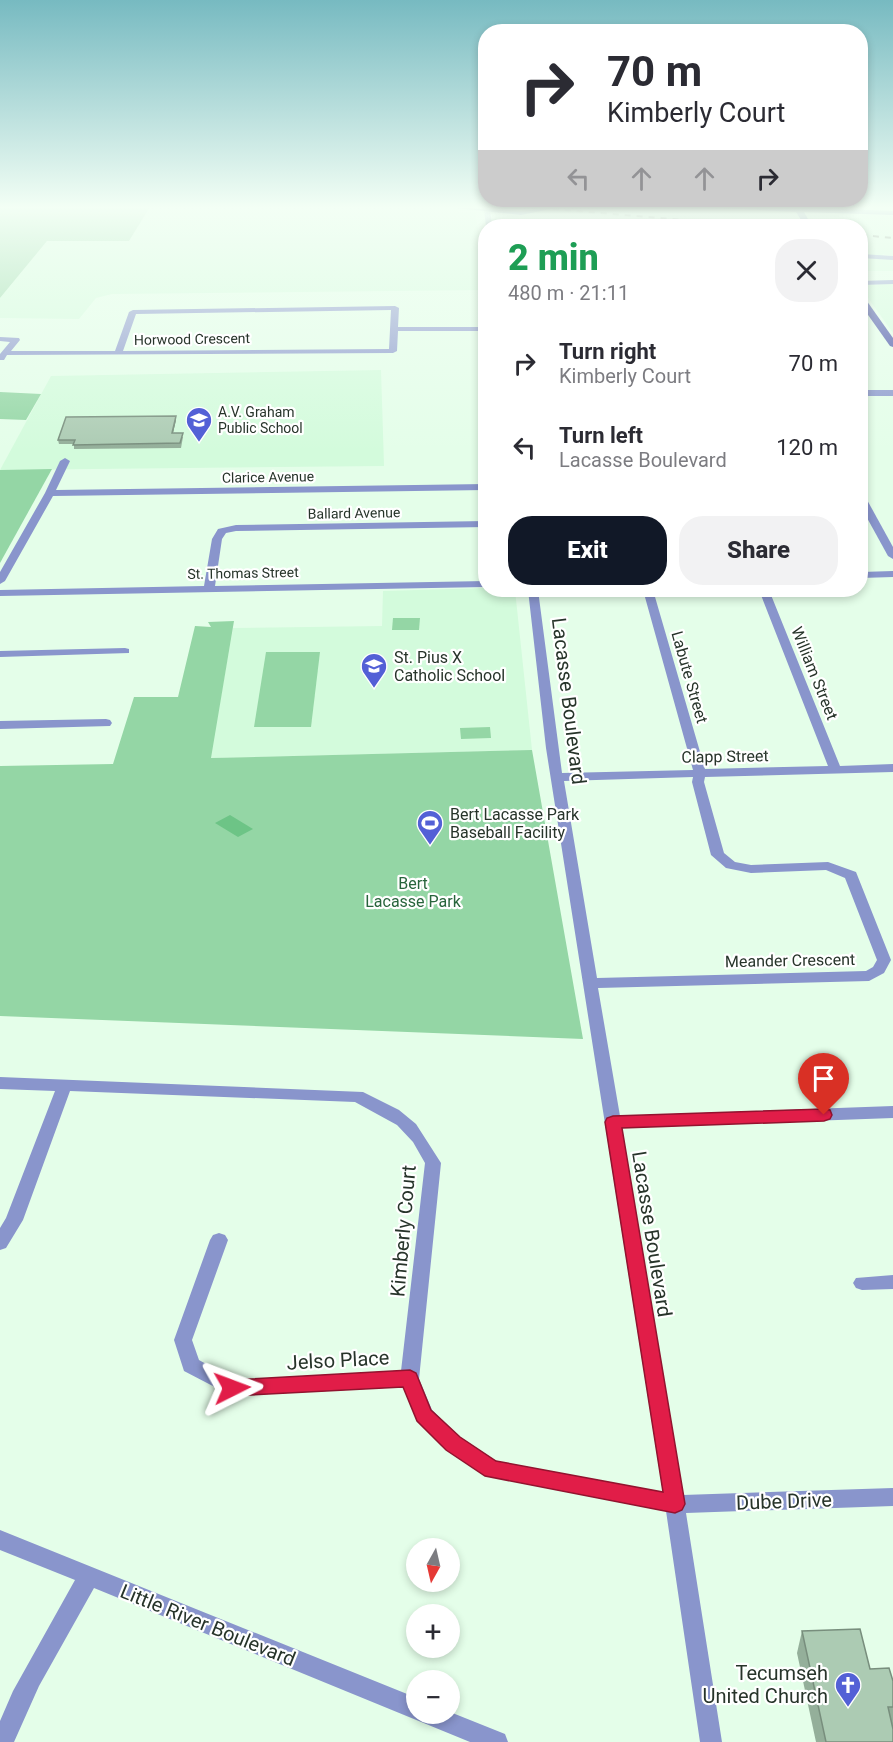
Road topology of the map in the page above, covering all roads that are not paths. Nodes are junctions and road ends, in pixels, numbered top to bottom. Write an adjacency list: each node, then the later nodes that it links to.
1 (868, 309): 5 (main road)
2 (394, 329): 3 (street); 6 (street, Horwood Crescent); 6 (street, Horwood Crescent)
3 (478, 329)
4 (0, 339): 7 (street)
5 (893, 344)
6 (118, 354): 7 (street)
7 (3, 356)
8 (868, 393): 9 (street)
9 (893, 393)
10 (65, 461): 12 (street)
11 (478, 487): 12 (street, Clarice Avenue)
12 (50, 494): 18 (street)
13 (868, 511): 15 (street)
14 (478, 524): 20 (street, Ballard Avenue)
15 (893, 556)
16 (893, 574): 17 (street)
17 (868, 575)
18 (0, 582)
19 (478, 584): 20 (street, St. Thomas Street)
20 (209, 589): 21 (street, St. Thomas Street)
21 (0, 593)
22 (534, 597): 32 (street, Lacasse Boulevard)
23 (650, 597): 31 (street, Labute Street)
24 (767, 597): 30 (street, William Street)
25 (125, 651): 26 (street)
26 (0, 654)
27 (106, 723): 28 (street)
28 (0, 725)
29 (893, 768): 30 (street, Clapp Street)
30 (836, 770): 31 (street, Clapp Street)
31 (700, 773): 32 (street, Clapp Street); 33 (street, Meander Crescent)
32 (557, 777): 33 (street, Lacasse Boulevard)
33 (589, 982): 37 (street, Lacasse Boulevard)
34 (0, 1083): 35 (street, Kimberly Court)
35 (64, 1087): 39 (street); 42 (street, Kimberly Court)
36 (893, 1112): 37 (street)
37 (613, 1122): 44 (street, Lacasse Boulevard)
38 (219, 1240): 42 (street, Jelso Place)
39 (0, 1243)
40 (893, 1282): 41 (street)
41 (862, 1283)
42 (410, 1378): 44 (street, Kimberly Court)
43 (893, 1497): 44 (street, Dube Drive)
44 (675, 1504): 51 (street, Lacasse Boulevard)
45 (0, 1540): 46 (street, Little River Boulevard)
46 (89, 1576): 47 (street, Little River Boulevard); 49 (street)
47 (406, 1705)
48 (453, 1724): 50 (street)
49 (3, 1742)
50 (497, 1742)
51 (711, 1742)

